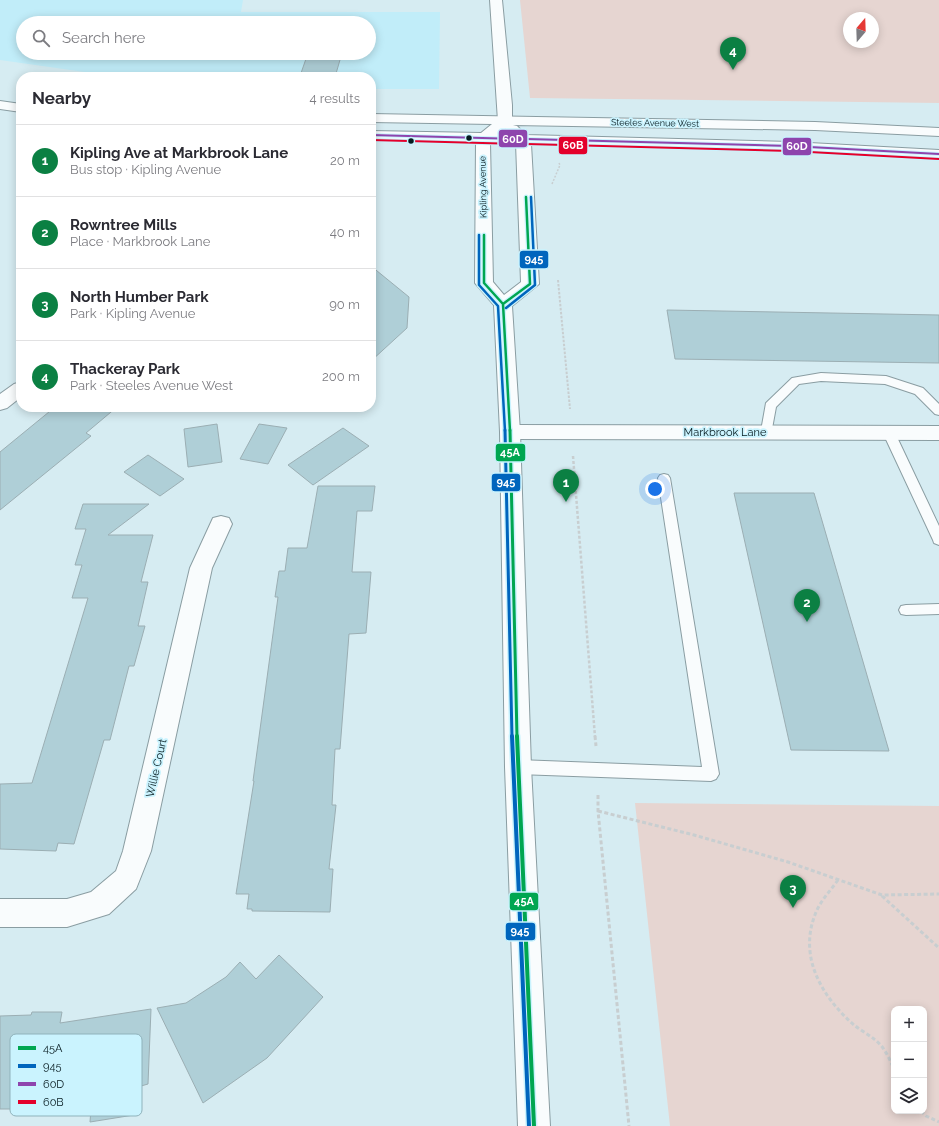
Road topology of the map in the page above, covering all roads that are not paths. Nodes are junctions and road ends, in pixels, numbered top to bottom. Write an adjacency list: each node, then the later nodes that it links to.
1 (498, 0): 5 (main road)
2 (0, 105): 3 (main road)
3 (16, 107)
4 (376, 118): 5 (main road, Steeles Avenue West)
5 (505, 121): 6 (main road, Steeles Avenue West); 8 (main road); 9 (main road)
6 (939, 132)
7 (376, 135): 8 (main road, Steeles Avenue West)
8 (483, 139): 9 (main road, Steeles Avenue West); 11 (main road, Kipling Avenue)
9 (523, 140): 10 (main road, Steeles Avenue West); 11 (main road)
10 (939, 154)
11 (503, 304): 16 (main road)
12 (16, 392): 13 (main road)
13 (0, 403)
14 (939, 410): 15 (lane)
15 (767, 431): 16 (main road, Markbrook Lane); 17 (main road, Markbrook Lane)
16 (510, 432): 24 (main road)
17 (889, 433): 18 (main road, Markbrook Lane); 21 (lane)
18 (939, 433)
19 (664, 478): 24 (lane)
20 (221, 524): 25 (main road, Willie Court)
21 (939, 540)
22 (939, 609): 23 (lane)
23 (906, 610)
24 (518, 767): 26 (main road)
25 (0, 913)
26 (534, 1126)

